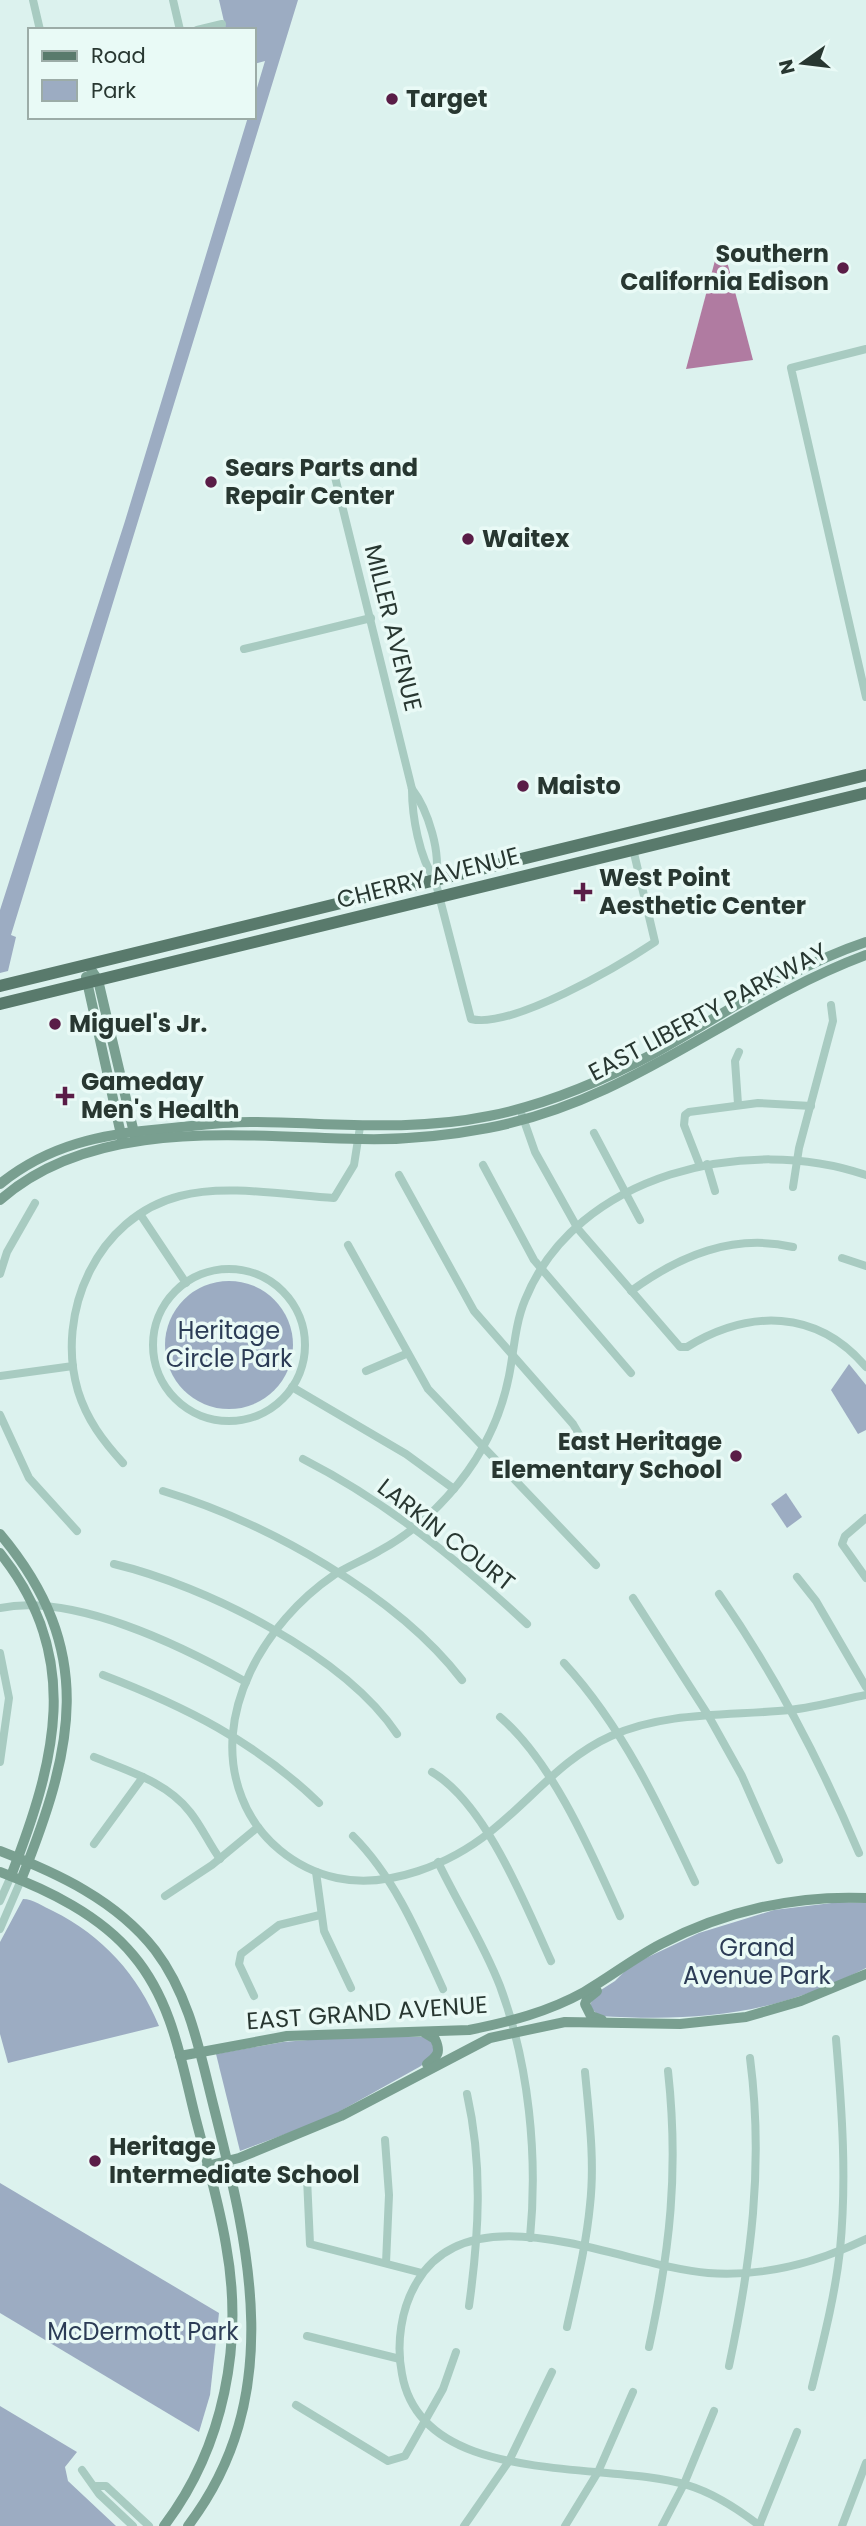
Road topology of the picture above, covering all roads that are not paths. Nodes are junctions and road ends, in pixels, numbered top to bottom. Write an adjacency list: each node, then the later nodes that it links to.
1 (33, 0): 4 (street)
2 (173, 0): 5 (street)
3 (222, 24): 6 (street)
4 (40, 28)
5 (180, 28)
6 (205, 28)
7 (866, 349): 11 (street)
8 (335, 477): 9 (street, MILLER AVENUE)
9 (371, 618): 10 (street); 15 (street, MILLER AVENUE)
10 (244, 649)
11 (866, 697)
12 (866, 775): 15 (main road, CHERRY AVENUE)
13 (866, 793): 14 (main road, CHERRY AVENUE)
14 (633, 849): 16 (main road, CHERRY AVENUE); 16 (street, MILLER AVENUE)
15 (435, 880): 16 (street, MILLER AVENUE); 19 (main road, CHERRY AVENUE)
16 (439, 897): 20 (main road, CHERRY AVENUE)
17 (866, 942): 27 (street, EAST LIBERTY PARKWAY)
18 (866, 955): 27 (street, EAST LIBERTY PARKWAY)
19 (88, 965): 20 (street); 21 (main road, CHERRY AVENUE)
20 (92, 982): 22 (main road, CHERRY AVENUE); 29 (street); 30 (street)
21 (0, 986)
22 (0, 1004)
23 (831, 1004): 26 (street)
24 (738, 1052): 25 (street)
25 (738, 1104): 26 (street); 36 (street)
26 (811, 1106): 35 (street)
27 (521, 1114): 28 (street, EAST LIBERTY PARKWAY); 32 (street, EAST LIBERTY PARKWAY); 48 (street)
28 (360, 1127): 29 (street, EAST LIBERTY PARKWAY); 32 (street)
29 (134, 1131): 30 (street, EAST LIBERTY PARKWAY); 33 (street)
30 (121, 1133): 34 (street); 40 (street, EAST LIBERTY PARKWAY)
31 (594, 1133): 43 (street)
32 (360, 1139): 33 (street, EAST LIBERTY PARKWAY); 46 (street)
33 (136, 1144): 34 (street, EAST LIBERTY PARKWAY)
34 (123, 1145): 44 (street, EAST LIBERTY PARKWAY)
35 (796, 1159): 36 (street); 39 (street); 41 (street)
36 (703, 1165): 42 (street); 43 (street)
37 (483, 1166): 53 (street)
38 (400, 1175): 58 (street)
39 (866, 1175)
40 (0, 1184)
41 (793, 1187)
42 (715, 1191)
43 (625, 1195): 47 (street); 48 (street)
44 (0, 1200)
45 (34, 1203): 54 (street)
46 (139, 1214): 55 (street); 59 (street)
47 (640, 1220)
48 (578, 1229): 53 (street); 56 (street)
49 (348, 1245): 57 (street)
50 (793, 1247): 56 (street)
51 (842, 1258): 52 (street)
52 (866, 1266)
53 (541, 1268): 58 (street); 62 (street)
54 (0, 1274)
55 (186, 1283): 64 (street); 64 (street)
56 (631, 1291): 60 (street)
57 (407, 1354): 61 (street); 67 (street)
58 (513, 1354): 66 (street); 67 (street)
59 (72, 1366): 63 (street); 69 (street)
60 (866, 1367)
61 (366, 1371)
62 (631, 1373)
63 (0, 1376)
64 (292, 1387): 70 (street)
65 (0, 1415): 74 (street)
66 (586, 1446)
67 (483, 1447): 70 (street); 78 (street)
68 (303, 1460): 73 (street, LARKIN COURT)
69 (123, 1463)
70 (454, 1489): 73 (street)
71 (163, 1491): 79 (street)
72 (866, 1517): 81 (street)
73 (414, 1527): 79 (street); 87 (street, LARKIN COURT)
74 (77, 1531)
75 (0, 1534): 86 (street)
76 (0, 1553): 84 (street)
77 (114, 1564): 88 (street)
78 (596, 1565)
79 (337, 1573): 88 (street); 92 (street)
80 (797, 1577): 94 (street)
81 (866, 1578)
82 (719, 1594): 96 (street)
83 (633, 1598): 97 (street)
84 (34, 1605): 85 (street); 86 (street); 115 (street)
85 (0, 1608)
86 (48, 1608): 93 (street); 115 (street)
87 (527, 1624)
88 (275, 1632): 93 (street); 100 (street)
89 (0, 1653): 103 (street)
90 (564, 1663): 99 (street)
91 (103, 1675): 101 (street)
92 (462, 1680)
93 (246, 1682): 101 (street)
94 (866, 1687)
95 (866, 1695): 96 (street)
96 (793, 1709): 97 (street); 113 (street)
97 (708, 1715): 99 (street); 116 (street)
98 (500, 1717): 106 (street)
99 (617, 1733): 106 (street); 121 (street)
100 (397, 1734)
101 (233, 1735): 107 (street); 108 (street)
102 (94, 1757): 105 (street)
103 (0, 1762)
104 (432, 1772): 109 (street)
105 (143, 1777): 111 (street); 114 (street)
106 (548, 1777): 109 (street); 126 (street)
107 (318, 1802)
108 (258, 1827): 114 (street); 118 (street)
109 (488, 1834): 117 (street); 128 (street)
110 (353, 1836): 120 (street)
111 (94, 1844)
112 (0, 1851): 115 (street)
113 (859, 1853)
114 (220, 1859): 122 (street)
115 (23, 1860): 119 (street); 138 (street)
116 (779, 1860)
117 (438, 1862): 120 (street); 135 (street)
118 (316, 1872): 120 (street); 125 (street)
119 (10, 1876): 124 (street); 127 (street); 139 (street)
120 (387, 1879): 132 (street)
121 (695, 1882)
122 (165, 1896)
123 (866, 1898): 129 (street, EAST GRAND AVENUE)
124 (0, 1901)
125 (320, 1915): 131 (street); 133 (street)
126 (620, 1916)
127 (0, 1929)
128 (551, 1961)
129 (612, 1973): 134 (street); 135 (street, EAST GRAND AVENUE)
130 (866, 1974): 134 (street)
131 (351, 1988)
132 (443, 1989)
133 (254, 1996)
134 (604, 2021): 135 (street)
135 (512, 2027): 136 (street, EAST GRAND AVENUE); 143 (street); 150 (street)
136 (423, 2032): 138 (street, EAST GRAND AVENUE); 143 (street)
137 (836, 2039): 153 (street)
138 (200, 2052): 139 (street, EAST GRAND AVENUE); 146 (street)
139 (180, 2056): 147 (street)
140 (750, 2058): 157 (street)
141 (668, 2071): 155 (street)
142 (585, 2072): 152 (street)
143 (407, 2082): 146 (street)
144 (467, 2094): 149 (street)
145 (385, 2140): 154 (street)
146 (227, 2161): 147 (street); 181 (street)
147 (207, 2166): 180 (street)
148 (307, 2178): 154 (street)
149 (478, 2238): 150 (street); 156 (street); 158 (street)
150 (530, 2238): 152 (street)
151 (866, 2239): 153 (street)
152 (585, 2247): 155 (street); 159 (street)
153 (839, 2252): 157 (street); 166 (street)
154 (386, 2263): 156 (street)
155 (666, 2266): 157 (street); 161 (street)
156 (422, 2273): 163 (street)
157 (749, 2273): 164 (street)
158 (469, 2306)
159 (567, 2327)
160 (307, 2336): 163 (street)
161 (649, 2347)
162 (456, 2352): 170 (street)
163 (400, 2359): 170 (street)
164 (729, 2366)
165 (552, 2372): 172 (street)
166 (812, 2387)
167 (633, 2392): 175 (street)
168 (296, 2405): 170 (street)
169 (714, 2411): 176 (street)
170 (425, 2421): 172 (street)
171 (797, 2432): 185 (street)
172 (509, 2461): 175 (street); 182 (street)
173 (866, 2463): 186 (street)
174 (82, 2470): 177 (street)
175 (598, 2472): 176 (street); 183 (street)
176 (684, 2484): 184 (street); 185 (street)
177 (96, 2486): 178 (street); 179 (street)
178 (133, 2526)
179 (149, 2526)
180 (164, 2526)
181 (188, 2526)
182 (464, 2526)
183 (565, 2526)
184 (662, 2526)
185 (760, 2526)
186 (842, 2526)

